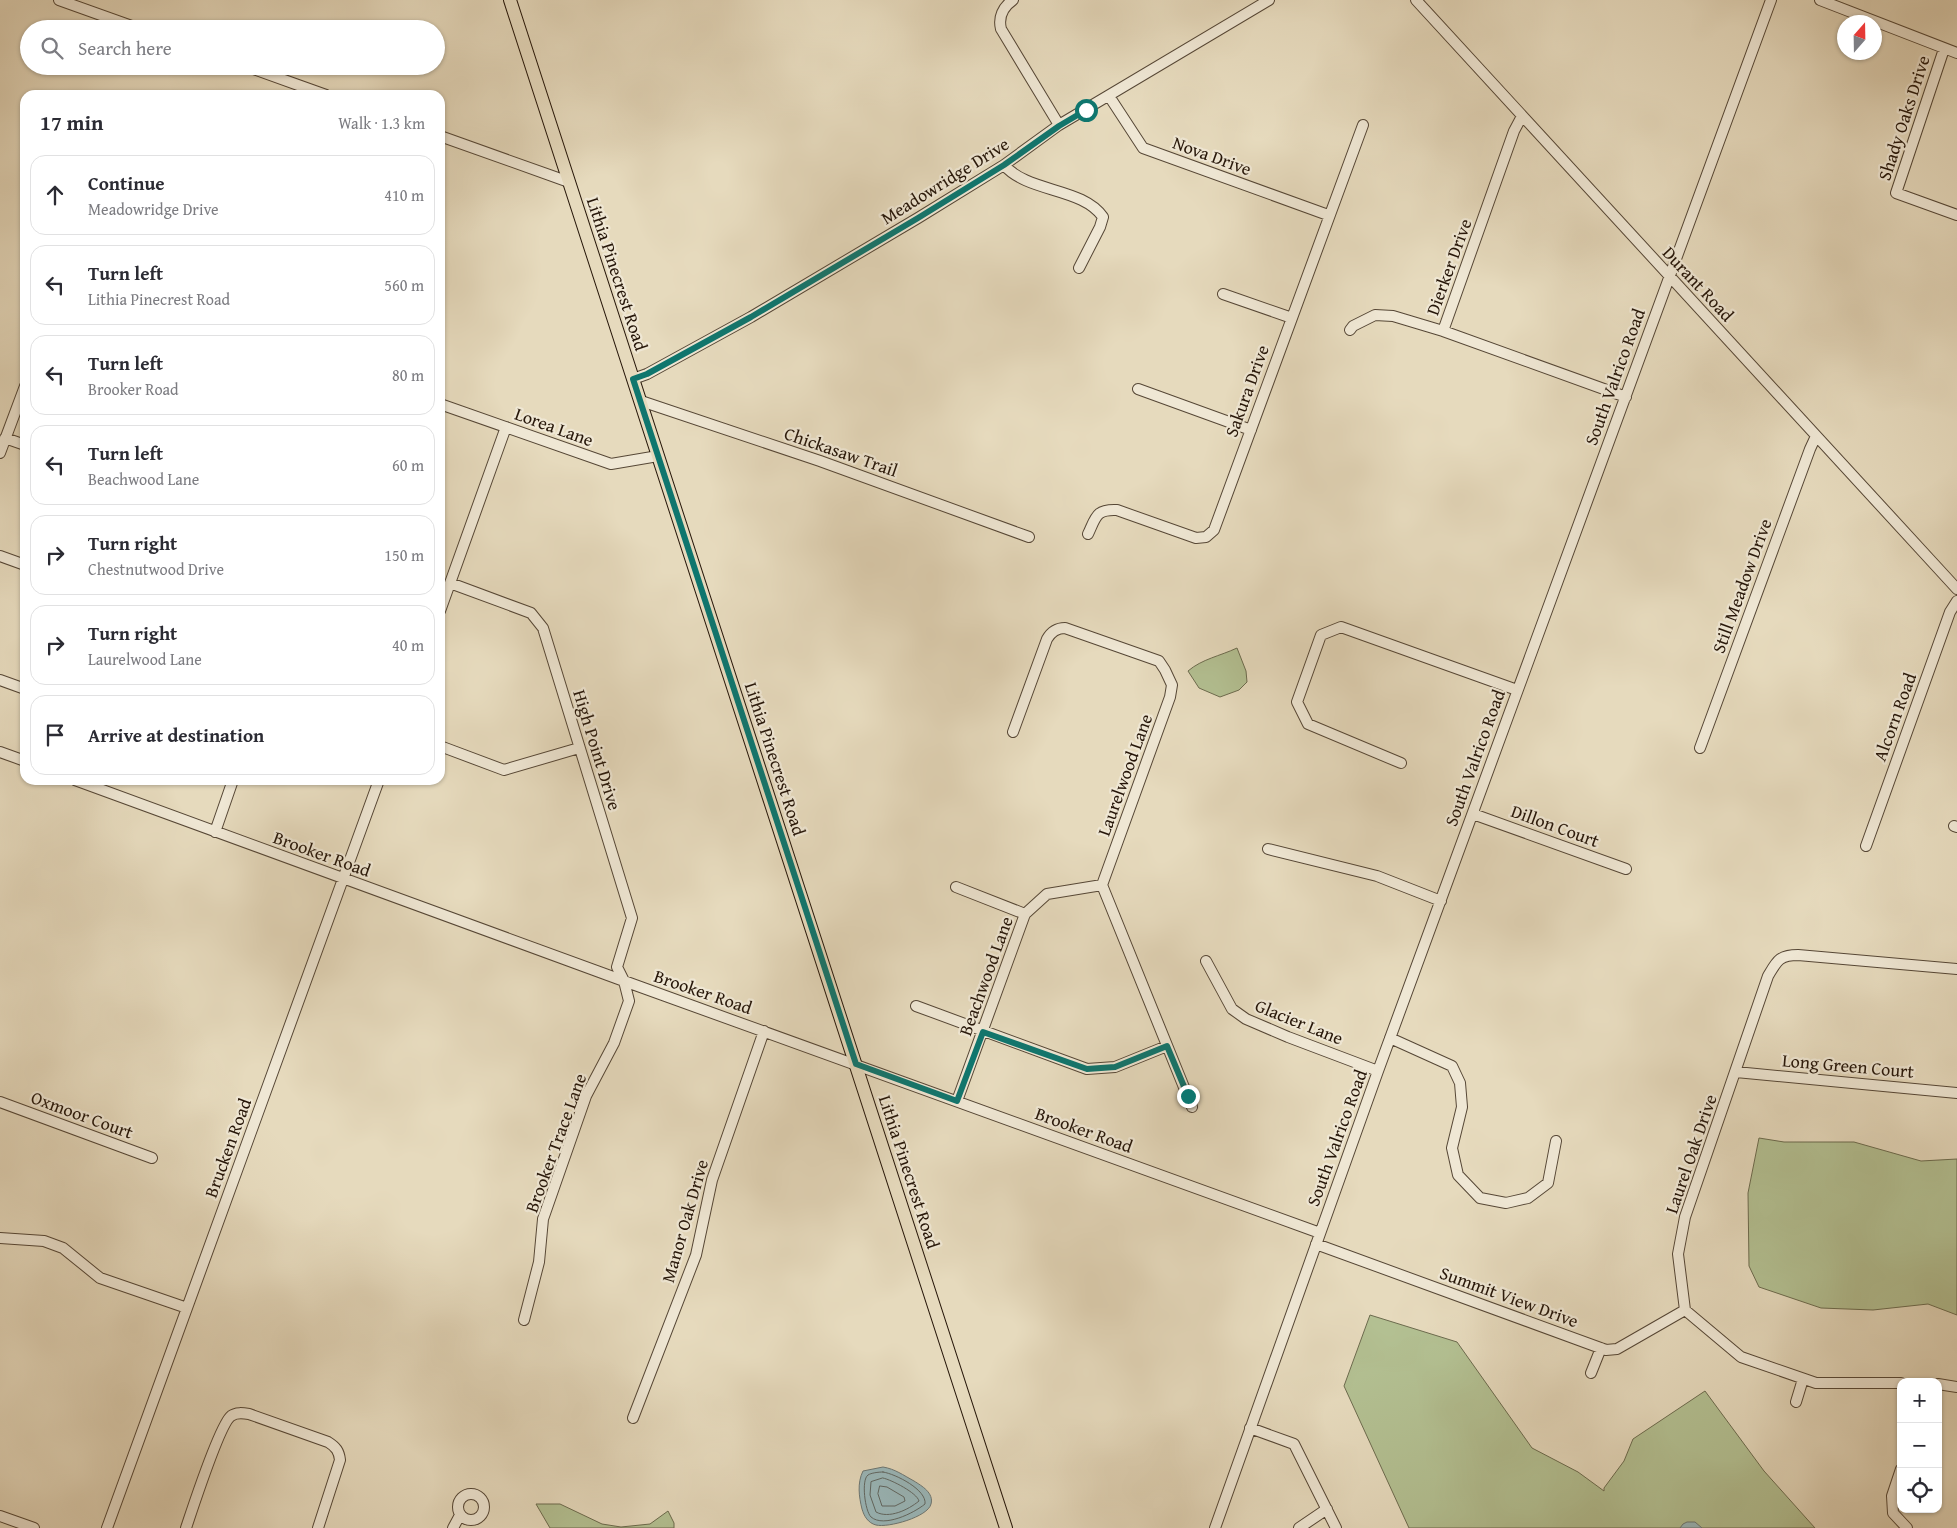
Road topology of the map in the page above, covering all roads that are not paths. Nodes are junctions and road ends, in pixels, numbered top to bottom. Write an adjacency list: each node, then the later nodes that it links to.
1 (59, 0): 8 (street)
2 (510, 0): 19 (main road, Lithia Pinecrest Road)
3 (1013, 0): 16 (street)
4 (1269, 0): 13 (street, Meadowridge Drive)
5 (1416, 0): 14 (street, Durant Road)
6 (1771, 0): 23 (street, South Valrico Road)
7 (1820, 0): 9 (street)
8 (115, 20)
9 (1944, 48): 10 (street); 21 (street, Shady Oaks Drive)
10 (1957, 53)
11 (270, 75): 12 (street)
12 (312, 90)
13 (1109, 96): 16 (street, Meadowridge Drive); 20 (street, Nova Drive)
14 (1522, 116): 23 (street, Durant Road); 27 (street, Dierker Drive)
15 (1362, 125): 20 (street, Sakura Drive)
16 (1059, 126): 18 (street, Meadowridge Drive)
17 (445, 138): 19 (street)
18 (1004, 165): 22 (street); 28 (street, Meadowridge Drive)
19 (569, 182): 28 (main road, Lithia Pinecrest Road)
20 (1328, 215): 25 (street, Sakura Drive)
21 (1957, 215)
22 (1078, 268)
23 (1670, 277): 30 (street, South Valrico Road); 36 (street, Durant Road)
24 (1223, 294): 25 (street)
25 (1292, 318): 35 (street, Sakura Drive)
26 (1350, 330): 27 (street)
27 (1443, 331): 30 (street, Dierker Drive)
28 (633, 379): 32 (main road, Lithia Pinecrest Road)
29 (1138, 389): 35 (street)
30 (1626, 396): 51 (street, South Valrico Road)
31 (20, 399): 37 (street)
32 (641, 401): 40 (main road, Lithia Pinecrest Road); 42 (street, Chickasaw Trail)
33 (445, 406): 34 (street, Lorea Lane)
34 (506, 427): 40 (street, Lorea Lane); 45 (street)
35 (1251, 430): 41 (street, Sakura Drive)
36 (1816, 436): 46 (street, Durant Road); 55 (street, Still Meadow Drive)
37 (5, 438): 38 (street); 39 (street)
38 (20, 443)
39 (0, 453)
40 (658, 456): 80 (main road, Lithia Pinecrest Road)
41 (1088, 534)
42 (1029, 537)
43 (0, 556): 44 (street)
44 (20, 563)
45 (450, 583): 47 (street); 54 (street, High Point Drive)
46 (1957, 589)
47 (445, 596)
48 (1957, 601): 64 (street, Alcorn Road)
49 (0, 680): 50 (street)
50 (20, 687)
51 (1517, 690): 58 (street); 62 (street, South Valrico Road)
52 (1013, 732): 68 (street, Laurelwood Lane)
53 (445, 748): 54 (street)
54 (579, 748): 74 (street, High Point Drive)
55 (1700, 748)
56 (0, 752): 57 (street)
57 (20, 759)
58 (1401, 763)
59 (88, 785): 63 (street, Brooker Road)
60 (231, 785): 63 (street)
61 (377, 785): 67 (street, Brucken Road)
62 (1473, 814): 66 (street, Dillon Court); 70 (street, South Valrico Road)
63 (215, 832): 67 (street, Brooker Road)
64 (1866, 846)
65 (1268, 849): 70 (street)
66 (1626, 869)
67 (344, 879): 74 (street, Brooker Road); 92 (street, Brucken Road)
68 (1102, 885): 71 (street, Beachwood Lane); 79 (street)
69 (956, 888): 71 (street)
70 (1440, 901): 78 (street, South Valrico Road)
71 (1025, 914): 77 (street, Beachwood Lane)
72 (1206, 961): 81 (street, Glacier Lane)
73 (1957, 969): 82 (street, Laurel Oak Drive)
74 (624, 981): 76 (street, Brooker Road); 94 (street, Brooker Trace Lane)
75 (916, 1006): 77 (street)
76 (764, 1031): 80 (street, Brooker Road); 102 (street, Manor Oak Drive)
77 (983, 1032): 79 (street); 84 (street, Beachwood Lane)
78 (1390, 1038): 81 (street, South Valrico Road); 87 (street)
79 (1167, 1046): 86 (street)
80 (856, 1064): 84 (street, Brooker Road); 113 (main road, Lithia Pinecrest Road)
81 (1378, 1070): 89 (street, South Valrico Road)
82 (1736, 1072): 83 (street, Long Green Court); 93 (street, Laurel Oak Drive)
83 (1957, 1093)
84 (957, 1101): 89 (street, Brooker Road)
85 (0, 1102): 88 (street, Oxmoor Court)
86 (1192, 1107)
87 (1556, 1141)
88 (152, 1158)
89 (1320, 1233): 91 (street, South Valrico Road)
90 (0, 1238): 92 (street)
91 (1316, 1244): 95 (street, Summit View Drive); 103 (street, South Valrico Road)
92 (187, 1308): 109 (street, Brucken Road)
93 (1685, 1310): 95 (street, Summit View Drive); 97 (street)
94 (524, 1320)
95 (1601, 1348): 96 (street)
96 (1591, 1373)
97 (1803, 1379): 98 (street); 101 (street)
98 (1897, 1383)
99 (1942, 1385): 100 (street)
100 (1957, 1387)
101 (1796, 1402)
102 (634, 1418)
103 (1250, 1428): 105 (street); 114 (street, South Valrico Road)
104 (1897, 1481): 117 (street)
105 (1327, 1509): 115 (street); 116 (street)
106 (460, 1515): 112 (street)
107 (0, 1516): 108 (street)
108 (34, 1528)
109 (107, 1528)
110 (186, 1528): 111 (street)
111 (318, 1528)
112 (453, 1528)
113 (1006, 1528)
114 (1215, 1528)
115 (1299, 1528)
116 (1336, 1528)
117 (1907, 1528)

